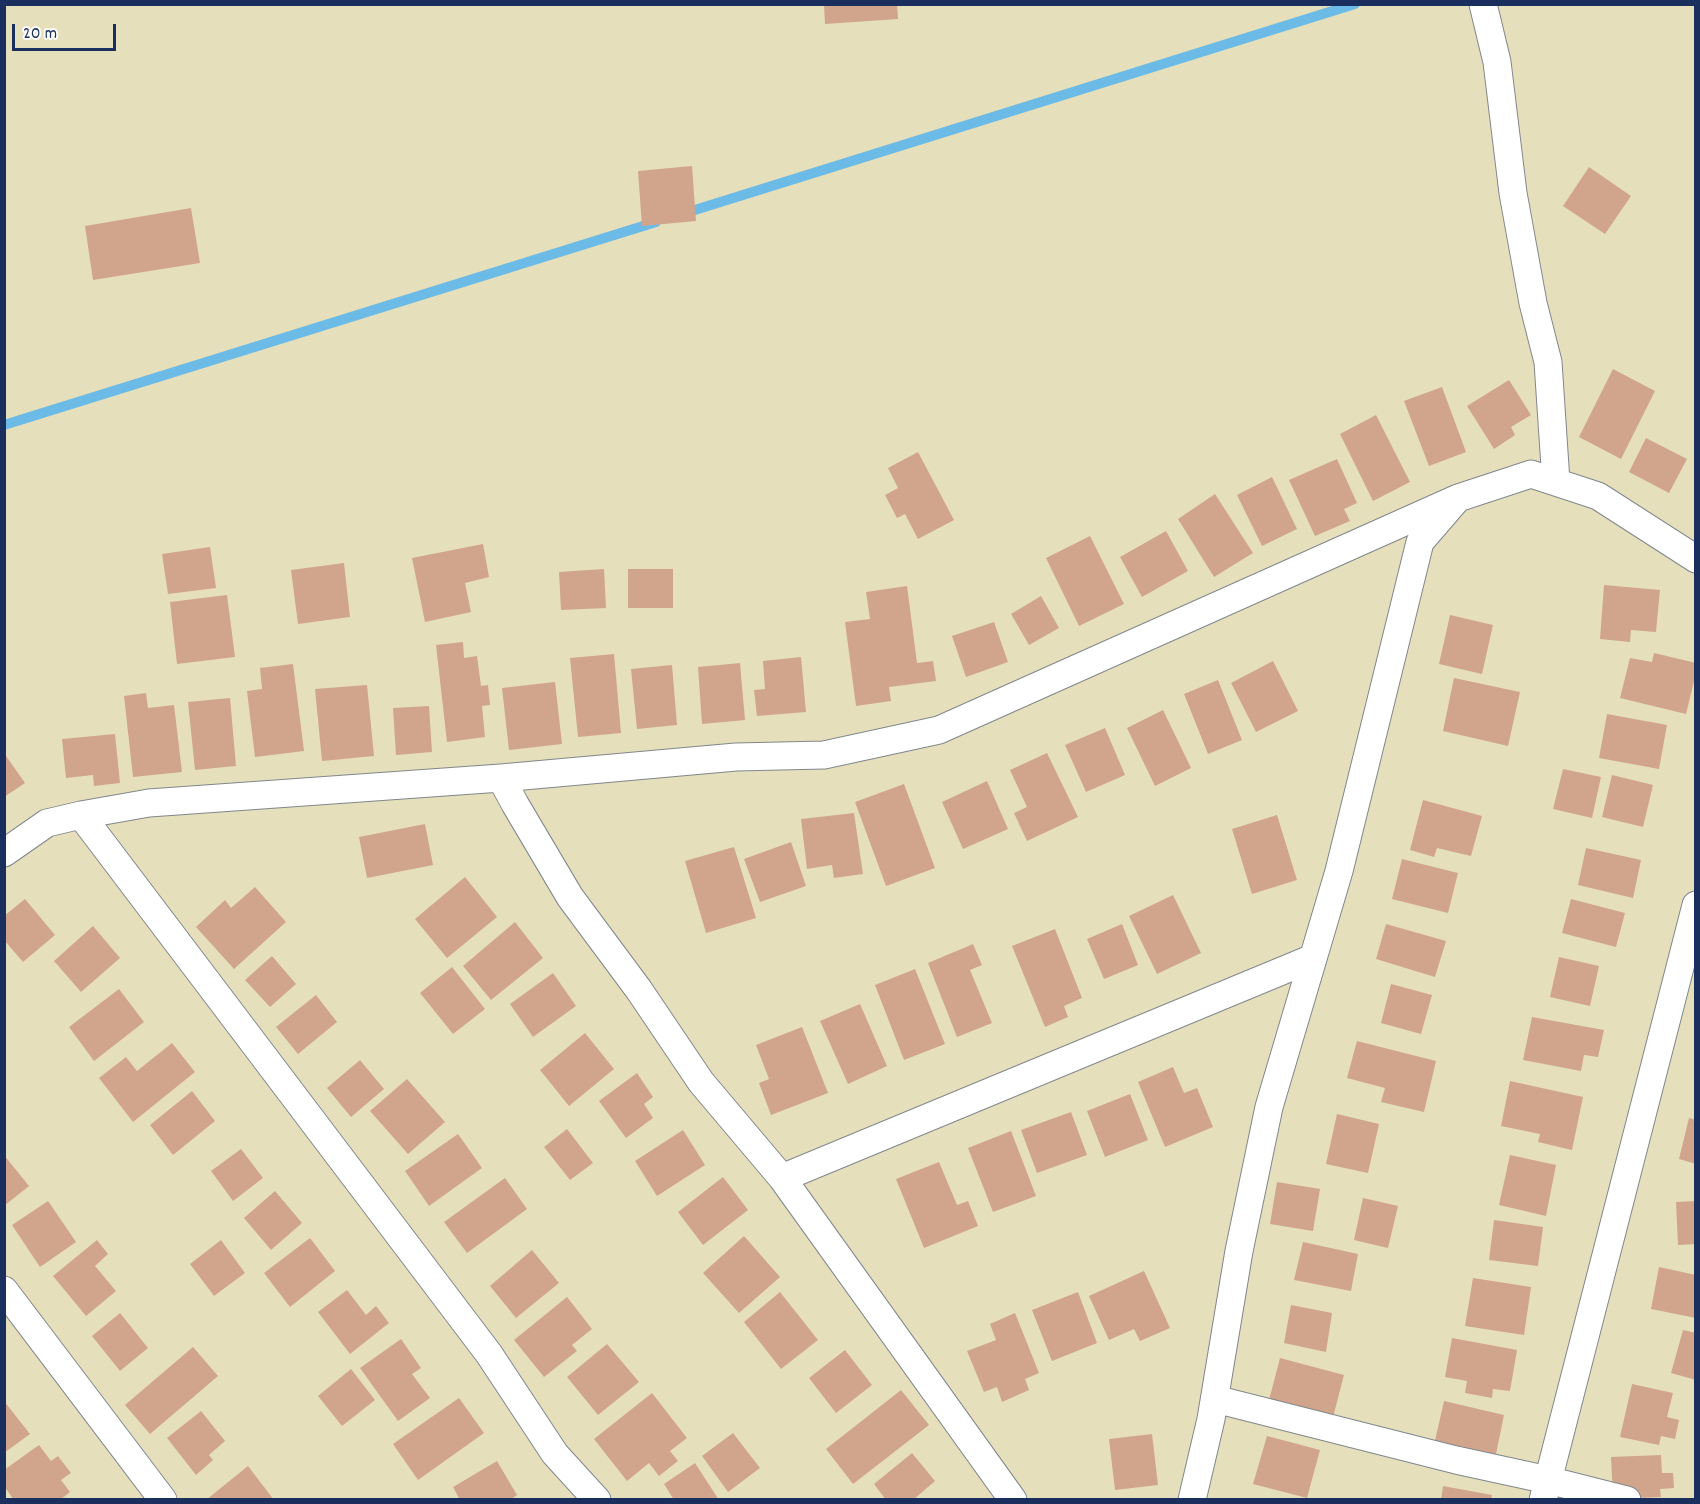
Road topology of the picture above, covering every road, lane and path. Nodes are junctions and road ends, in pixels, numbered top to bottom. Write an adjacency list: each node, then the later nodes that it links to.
1 (1483, 4): 2 (street)
2 (1556, 482): 3 (street); 4 (street)
3 (1458, 498): 5 (street); 9 (street)
4 (1695, 558)
5 (501, 778): 6 (street); 10 (street)
6 (81, 815): 7 (street); 15 (street)
7 (4, 853)
8 (1695, 905): 13 (street)
9 (1314, 958): 10 (street); 12 (street)
10 (782, 1178): 16 (street)
11 (4, 1290): 14 (street)
12 (1215, 1399): 13 (street); 17 (street)
13 (1545, 1490): 18 (street)
14 (163, 1500)
15 (597, 1500)
16 (1013, 1500)
17 (1192, 1500)
18 (1627, 1500)

